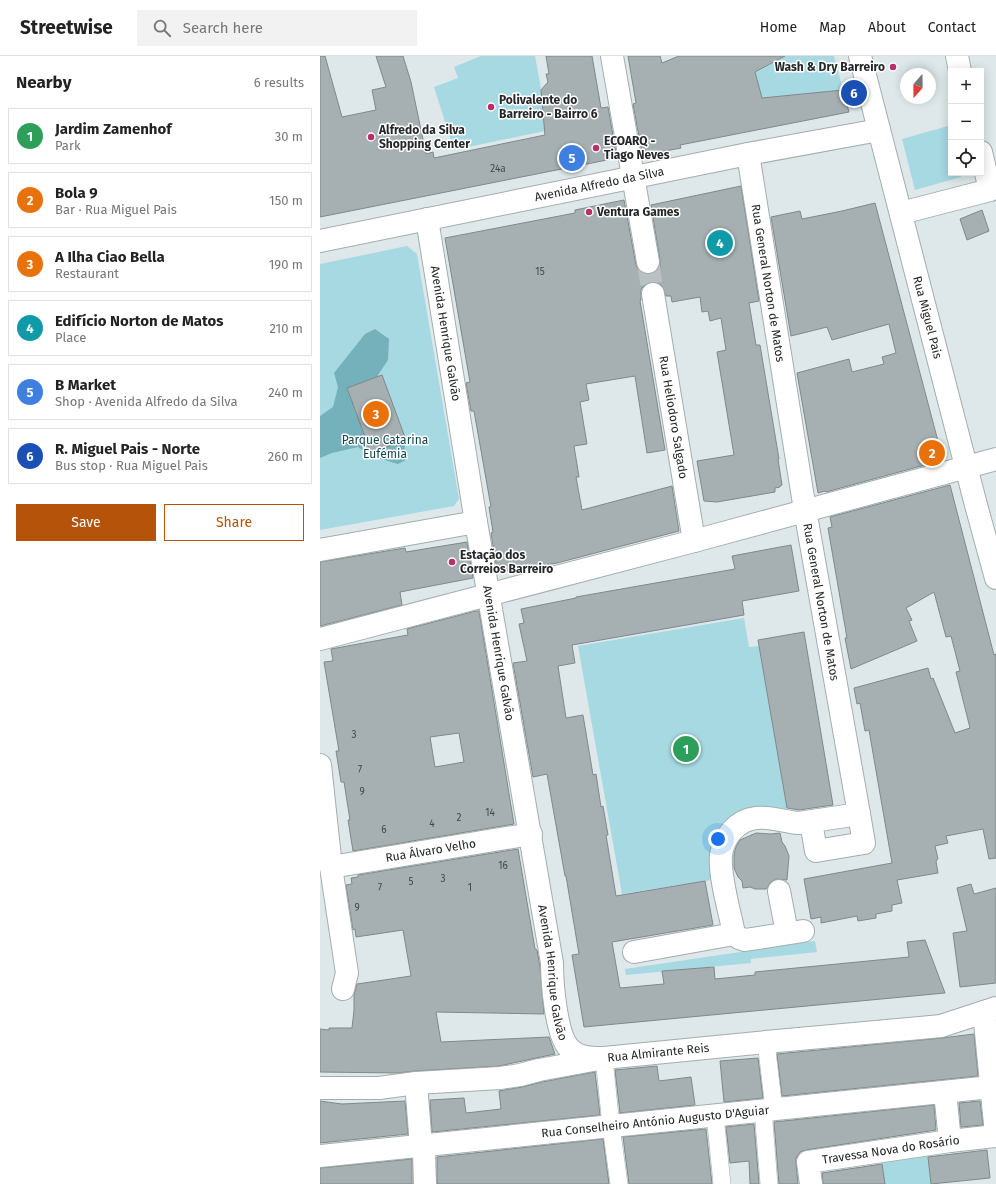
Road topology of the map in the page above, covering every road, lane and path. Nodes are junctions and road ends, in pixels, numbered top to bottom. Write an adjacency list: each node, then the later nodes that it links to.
1 (612, 56): 8 (street)
2 (860, 56): 5 (street, Rua Miguel Pais)
3 (957, 56): 4 (street)
4 (959, 68)
5 (879, 130): 6 (street, Avenida Alfredo da Silva); 9 (street, Rua Miguel Pais)
6 (748, 154): 8 (street, Avenida Alfredo da Silva); 16 (street, Rua General Norton de Matos)
7 (984, 165): 9 (street)
8 (633, 178): 10 (street, Avenida Alfredo da Silva); 12 (street)
9 (901, 213): 15 (street, Rua Miguel Pais)
10 (427, 219): 11 (street, Avenida Alfredo da Silva); 17 (street, Avenida Henrique Galvão)
11 (320, 241)
12 (648, 262)
13 (653, 294): 18 (street, Rua Heliodoro Salgado)
14 (996, 459): 15 (street)
15 (966, 467): 16 (street); 20 (street, Rua Miguel Pais)
16 (805, 510): 18 (street); 24 (street, Rua General Norton de Matos)
17 (476, 522): 19 (street); 21 (street, Avenida Henrique Galvão)
18 (694, 540): 21 (street)
19 (320, 550)
20 (996, 578)
21 (490, 594): 22 (street); 26 (street, Avenida Henrique Galvão)
22 (320, 639)
23 (320, 765): 27 (street)
24 (859, 814): 25 (street); 25 (street, Rua General Norton de Matos)
25 (811, 822): 29 (street)
26 (531, 834): 27 (street, Rua Álvaro Velho); 34 (street, Avenida Henrique Galvão)
27 (331, 867): 31 (street)
28 (779, 891): 29 (street)
29 (734, 934): 30 (street)
30 (634, 952)
31 (343, 989)
32 (990, 1010): 33 (street, Rua Almirante Reis); 36 (street)
33 (766, 1042): 34 (street, Rua Almirante Reis); 39 (street)
34 (604, 1058): 35 (street, Rua Almirante Reis); 41 (street)
35 (416, 1083): 37 (street, Rua Almirante Reis); 44 (street)
36 (991, 1087): 38 (street, Rua Conselheiro António Augusto D'Aguiar); 42 (street)
37 (320, 1088)
38 (945, 1092): 39 (street, Rua Conselheiro António Augusto D'Aguiar); 43 (street)
39 (769, 1110): 40 (street, Rua Conselheiro António Augusto D'Aguiar); 49 (street)
40 (715, 1115): 41 (street, Rua Conselheiro António Augusto D'Aguiar); 48 (street)
41 (611, 1126): 44 (street, Rua Conselheiro António Augusto D'Aguiar); 47 (street)
42 (996, 1135): 43 (street, Travessa Nova do Rosário)
43 (950, 1141): 50 (street, Travessa Nova do Rosário)
44 (421, 1146): 45 (street, Rua Conselheiro António Augusto D'Aguiar); 46 (street)
45 (320, 1156)
46 (425, 1184)
47 (619, 1184)
48 (722, 1184)
49 (769, 1184)
50 (811, 1184)

